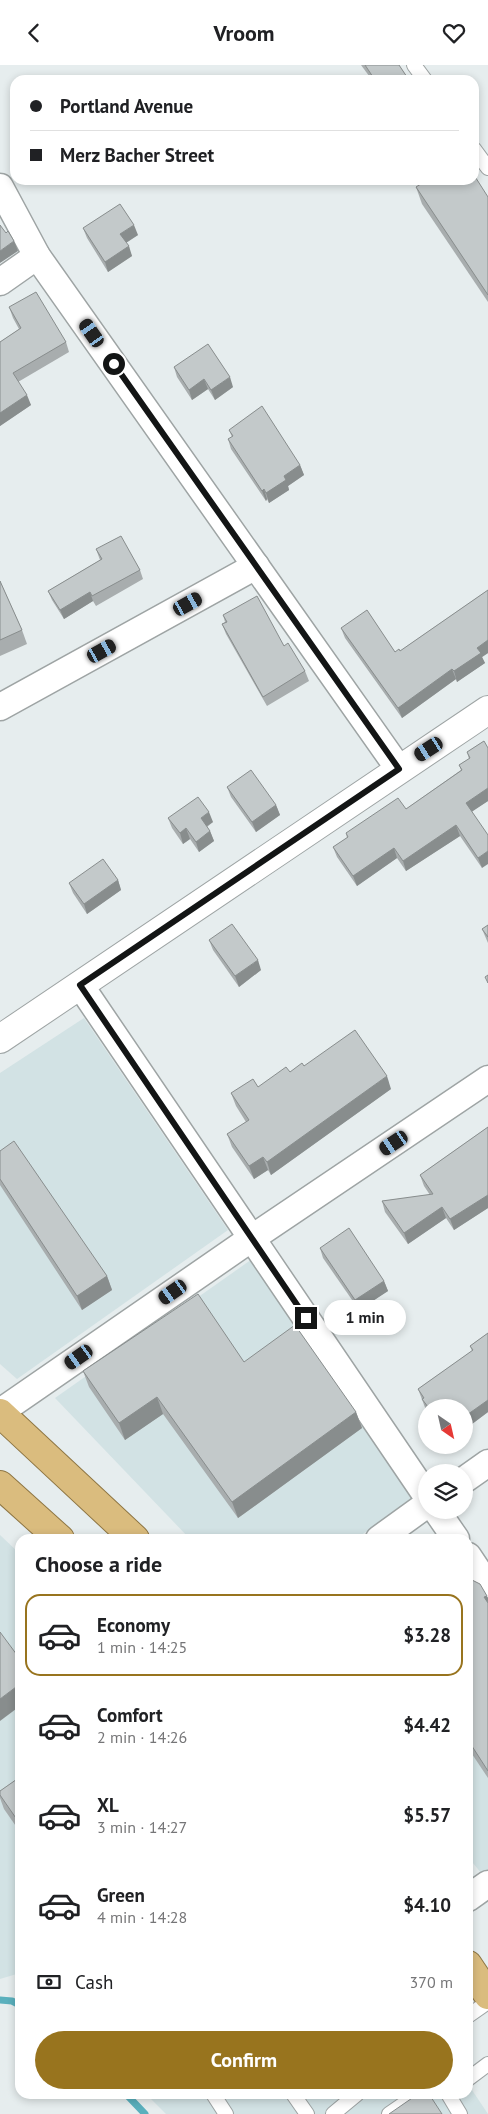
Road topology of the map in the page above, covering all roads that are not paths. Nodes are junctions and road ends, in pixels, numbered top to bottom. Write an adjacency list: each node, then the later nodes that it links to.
1 (479, 156): 2 (lane)
2 (488, 168)
3 (0, 187): 4 (street)
4 (37, 256): 5 (street); 6 (street)
5 (0, 282)
6 (256, 566): 7 (street); 9 (street)
7 (0, 707)
8 (488, 710): 9 (street)
9 (399, 769): 10 (street)
10 (80, 985): 11 (street); 13 (street)
11 (0, 1039)
12 (488, 1079): 13 (street)
13 (252, 1238): 14 (street); 17 (street)
14 (0, 1412): 22 (highway)
15 (488, 1463): 16 (street)
16 (473, 1474)
17 (418, 1483)
18 (0, 1485): 21 (highway)
19 (418, 1511): 23 (street)
20 (442, 1519): 24 (street)
21 (55, 1534)
22 (131, 1534)
23 (386, 1534)
24 (453, 1534)
25 (473, 1564): 26 (street)
26 (488, 1586)
27 (488, 1884): 28 (street)
28 (473, 1894)
29 (473, 1972): 30 (highway)
30 (488, 1995)
31 (488, 2001): 32 (lane)
32 (473, 2012)
33 (488, 2064): 34 (lane)
34 (473, 2075)
35 (216, 2099): 40 (lane)
36 (296, 2099): 41 (lane)
37 (349, 2099): 42 (lane)
38 (411, 2099): 43 (lane)
39 (451, 2099): 44 (lane)
40 (226, 2114)
41 (307, 2114)
42 (333, 2114)
43 (389, 2114)
44 (460, 2114)

